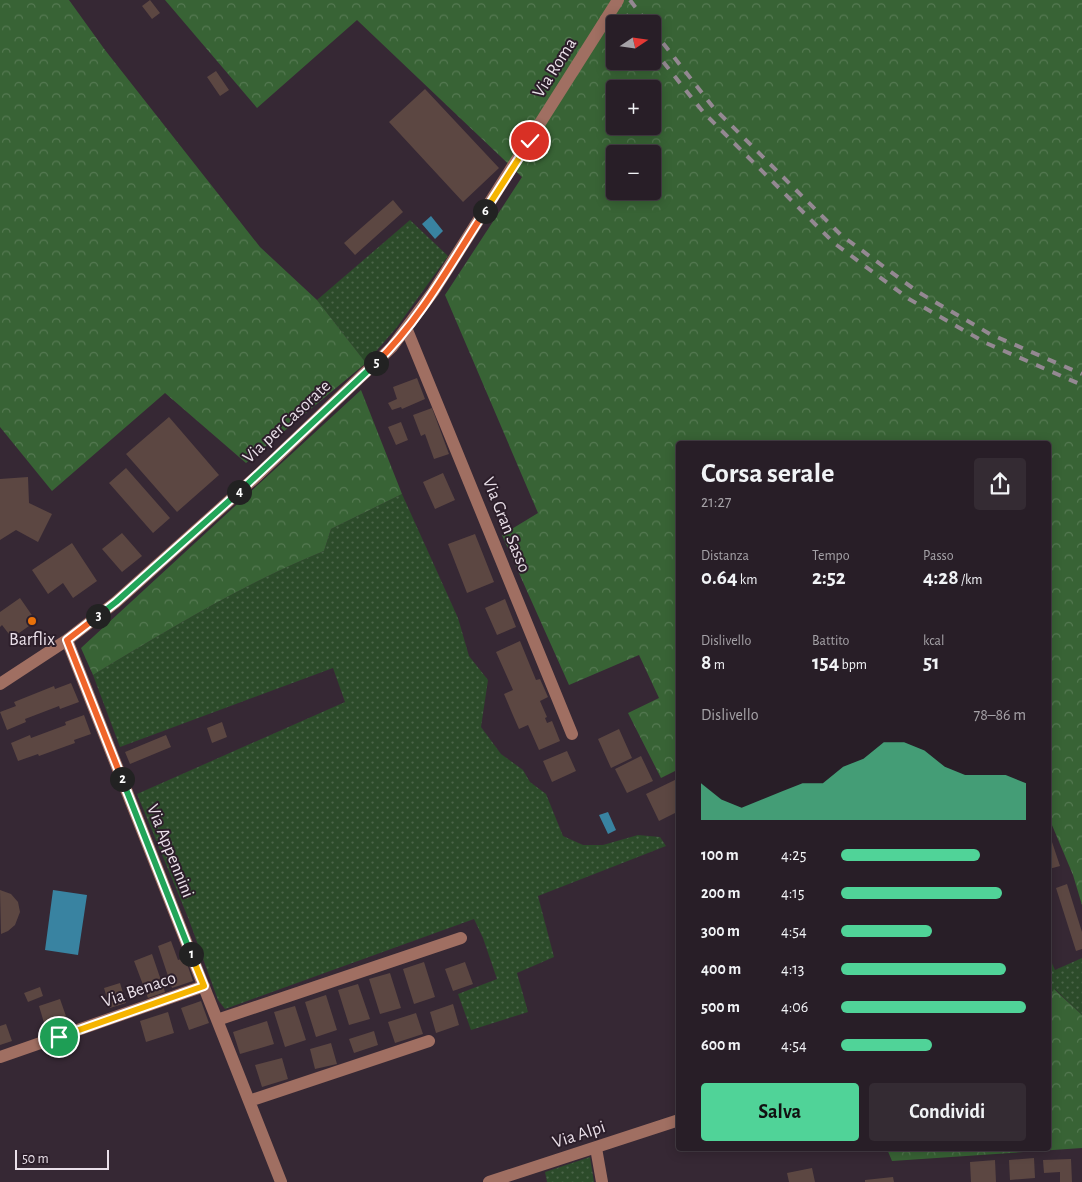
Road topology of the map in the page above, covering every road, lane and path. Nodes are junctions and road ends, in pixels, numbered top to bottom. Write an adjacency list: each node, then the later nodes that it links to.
1 (618, 0): 2 (street, Via Roma, bridge)
2 (473, 230): 3 (street, Via per Casorate)
3 (407, 330): 4 (street, Via per Casorate); 6 (street, Via Gran Sasso)
4 (67, 640): 5 (street, Via per Casorate); 8 (street, Via Appennini)
5 (0, 684)
6 (572, 734)
7 (461, 938): 9 (street)
8 (204, 986): 9 (street, Via Appennini); 11 (street, Via Benaco)
9 (217, 1020): 12 (street, Via Appennini)
10 (429, 1040): 12 (street)
11 (0, 1057)
12 (249, 1101): 15 (street, Via Appennini)
13 (676, 1121): 14 (street, Via Alpi)
14 (596, 1148): 16 (street, Via Alpi); 17 (street)
15 (282, 1182)
16 (489, 1182)
17 (602, 1182)

